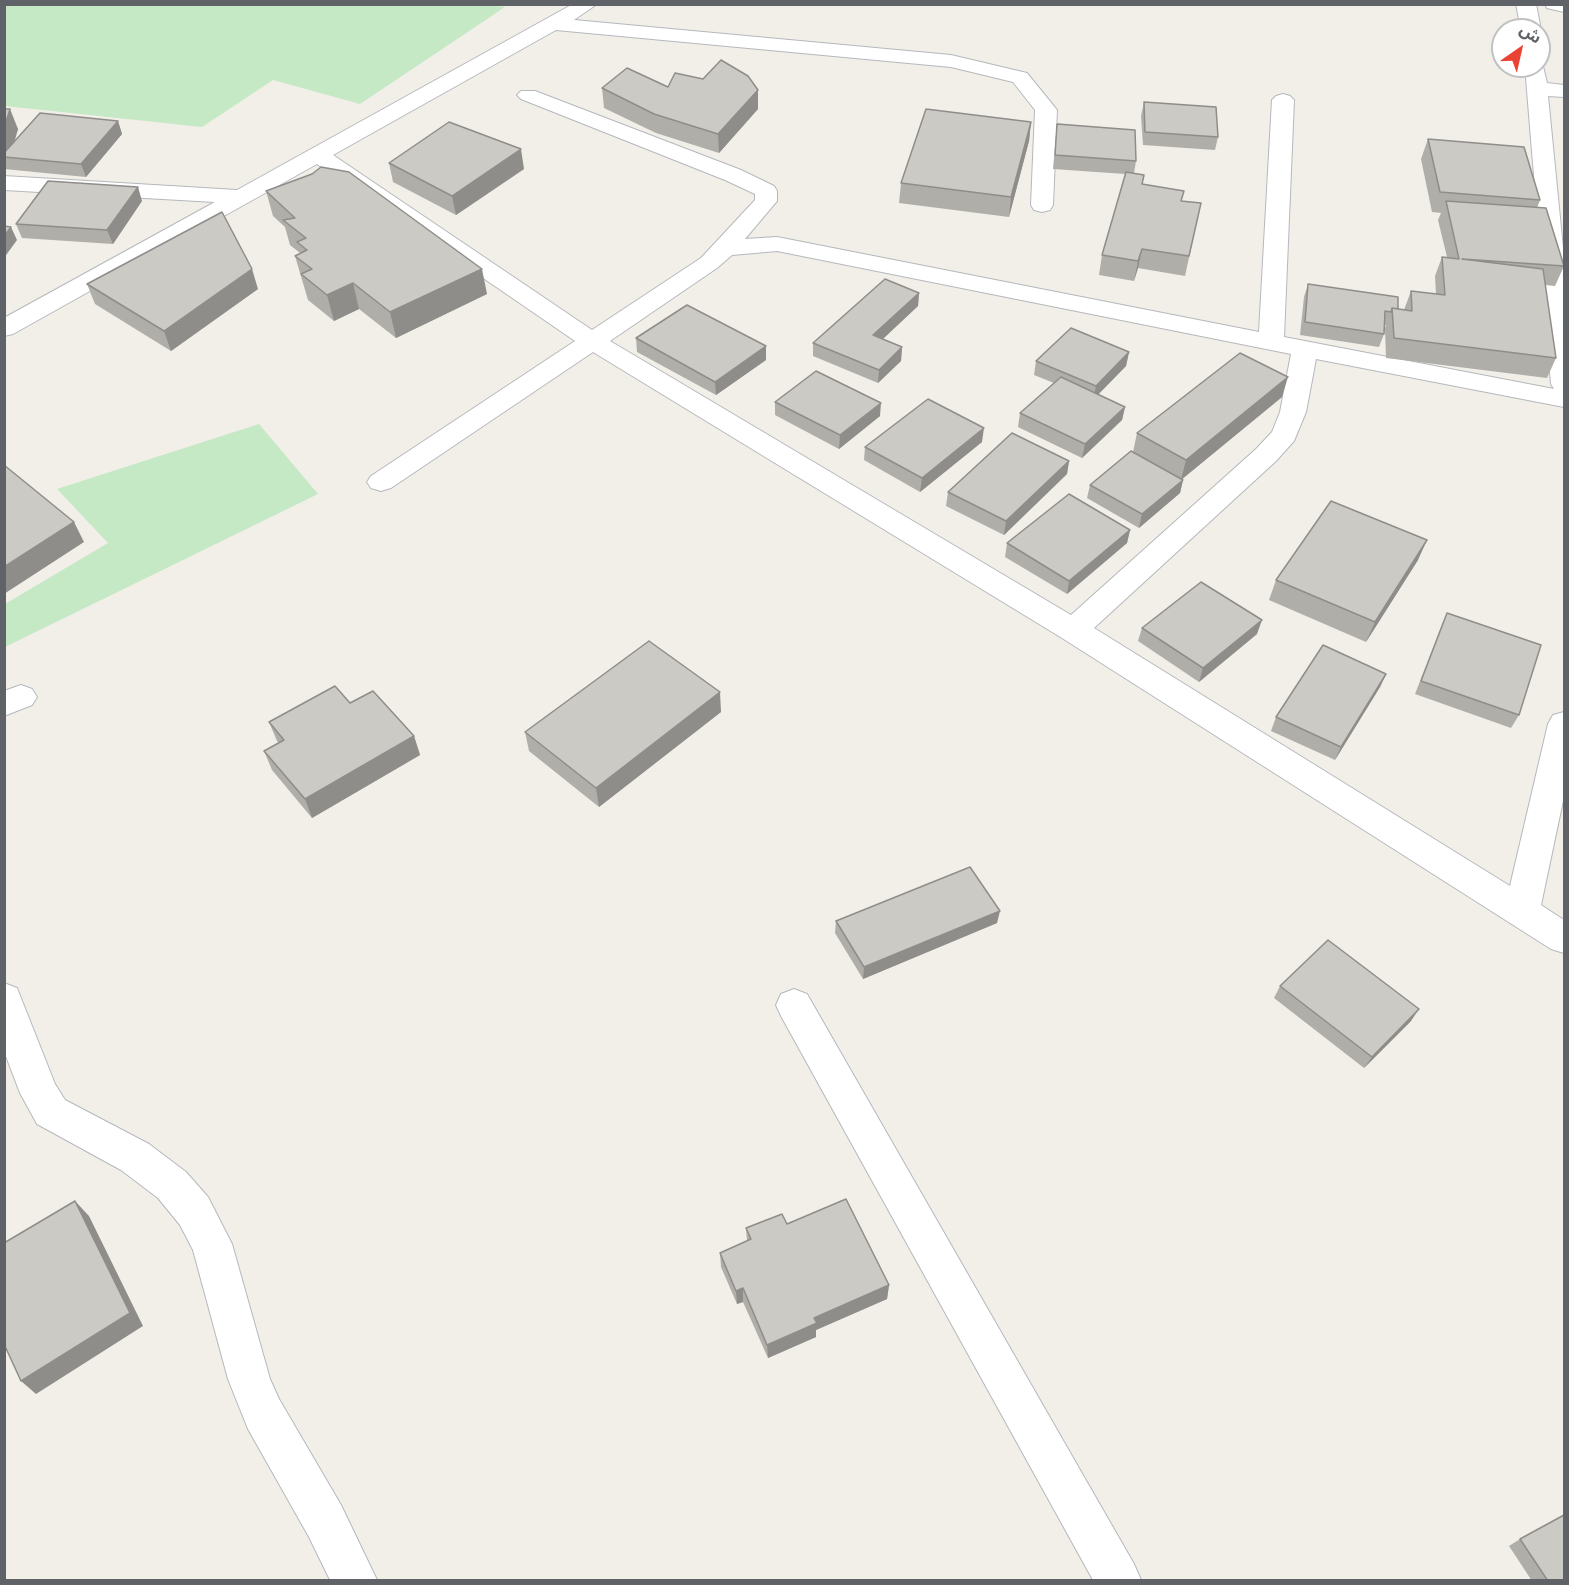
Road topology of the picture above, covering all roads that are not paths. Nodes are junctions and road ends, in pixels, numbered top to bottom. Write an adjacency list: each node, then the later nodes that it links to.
1 (588, 4): 4 (street)
2 (1554, 4): 3 (street)
3 (1564, 6)
4 (554, 24): 10 (street); 14 (street)
5 (1535, 78): 12 (street)
6 (1537, 78): 7 (street)
7 (1564, 91)
8 (528, 95): 15 (street)
9 (1283, 100): 18 (street)
10 (317, 154): 13 (street); 17 (street)
11 (4, 183): 13 (street)
12 (1555, 191): 20 (street)
13 (239, 197): 16 (street)
14 (1042, 205)
15 (725, 249): 17 (street); 18 (street)
16 (4, 329)
17 (592, 341): 22 (street); 23 (street)
18 (1270, 342): 19 (street)
19 (1305, 349): 21 (street); 23 (street)
20 (1564, 384)
21 (1564, 399)
22 (381, 482)
23 (1073, 630): 25 (street)
24 (1564, 724): 25 (street)
25 (1522, 912): 26 (street)
26 (1564, 938)
27 (4, 999): 29 (street)
28 (794, 1005): 30 (street)
29 (354, 1581)
30 (1118, 1581)

